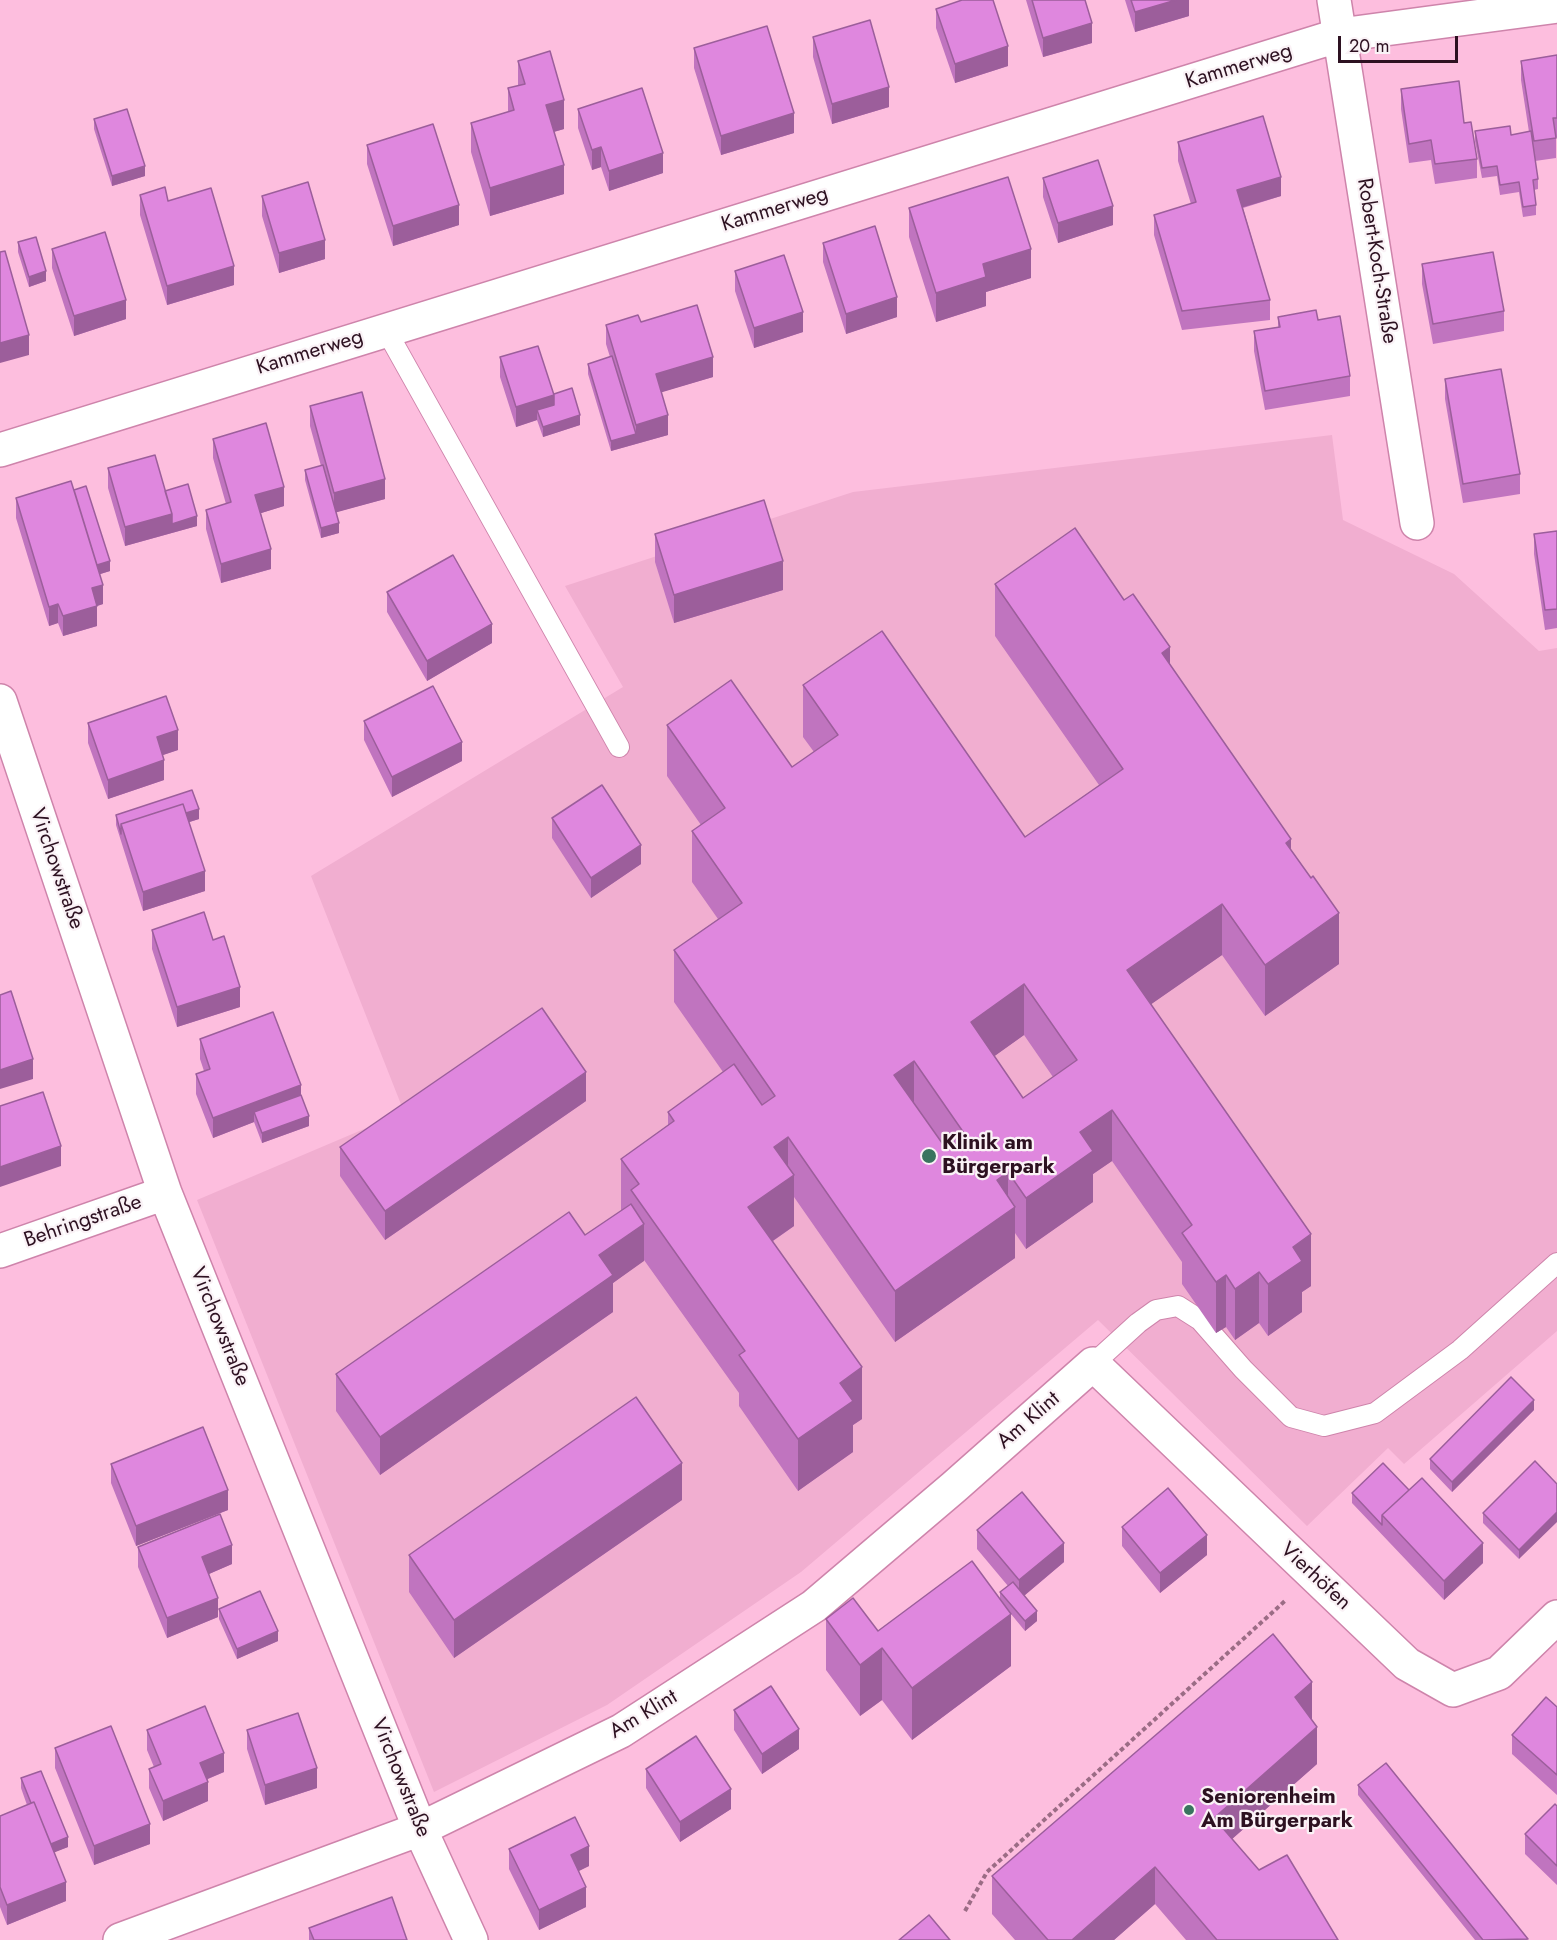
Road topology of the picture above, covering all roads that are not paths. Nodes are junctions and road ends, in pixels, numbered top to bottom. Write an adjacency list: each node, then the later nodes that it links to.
1 (1334, 0): 3 (street, Robert-Koch-Straße)
2 (1557, 6): 3 (street, Kammerweg)
3 (1340, 35): 4 (street, Kammerweg); 6 (street, Robert-Koch-Straße)
4 (386, 330): 5 (street, Kammerweg); 8 (lane)
5 (0, 450)
6 (1418, 523)
7 (0, 701): 9 (street, Virchowstraße)
8 (620, 747)
9 (165, 1193): 10 (street, Behringstraße); 14 (street, Virchowstraße)
10 (0, 1251)
11 (1557, 1263): 12 (lane)
12 (1093, 1365): 13 (street, Vierhöfen); 14 (street, Am Klint)
13 (1557, 1617)
14 (420, 1829): 15 (street, Am Klint); 16 (street, Virchowstraße)
15 (120, 1940)
16 (471, 1940)

